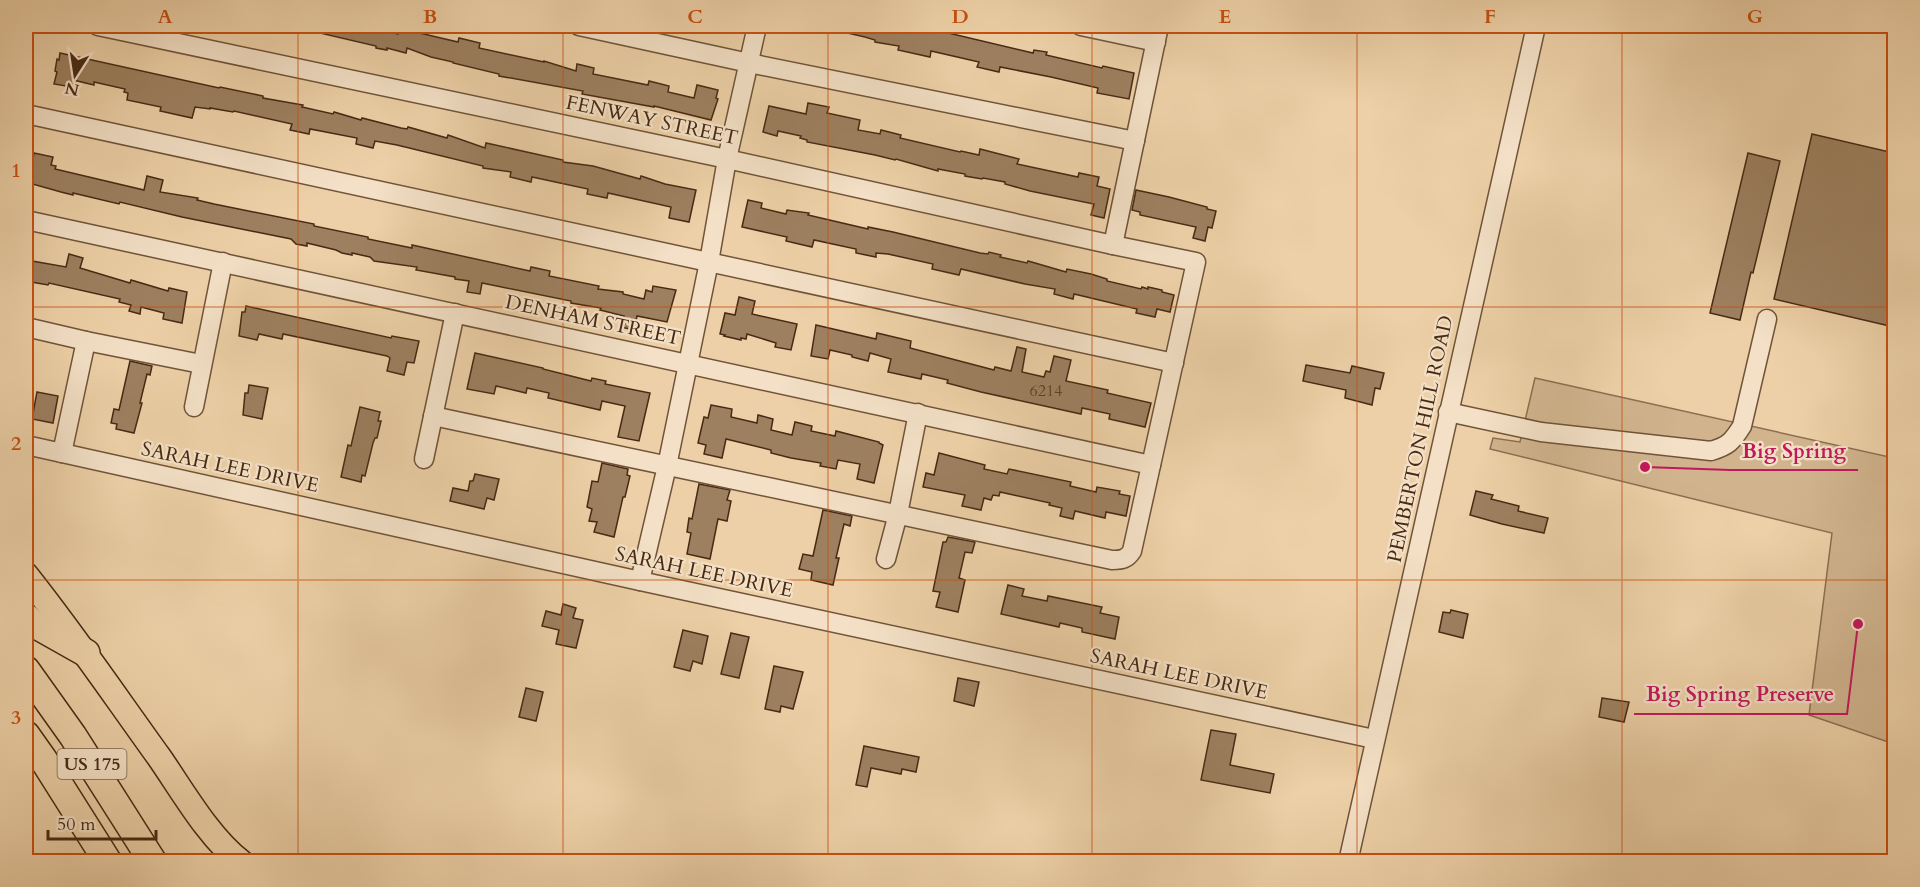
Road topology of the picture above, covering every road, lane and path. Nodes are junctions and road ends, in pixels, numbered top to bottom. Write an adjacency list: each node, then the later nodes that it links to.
1 (98, 26): 10 (street, FENWAY STREET)
2 (579, 26): 7 (street)
3 (757, 26): 7 (street)
4 (1081, 26): 6 (street)
5 (1536, 26): 23 (street, PEMBERTON HILL ROAD)
6 (1158, 34): 9 (street)
7 (749, 63): 9 (street); 10 (street)
8 (26, 114): 14 (street)
9 (1136, 141): 12 (street)
10 (727, 159): 12 (street, FENWAY STREET); 14 (street)
11 (26, 220): 13 (street, DENHAM STREET)
12 (1113, 245): 19 (street, FENWAY STREET)
13 (223, 262): 15 (street, DENHAM STREET); 20 (street)
14 (709, 262): 19 (street); 21 (street)
15 (455, 313): 21 (street, DENHAM STREET); 25 (street)
16 (1767, 319): 23 (street)
17 (26, 327): 18 (street)
18 (86, 341): 20 (street); 27 (street)
19 (1174, 363): 29 (street)
20 (201, 364): 22 (street)
21 (688, 364): 24 (street, DENHAM STREET); 30 (street)
22 (194, 407)
23 (1448, 412): 39 (street, PEMBERTON HILL ROAD)
24 (918, 413): 29 (street, DENHAM STREET); 31 (street)
25 (433, 416): 28 (street); 30 (street)
26 (26, 445): 27 (street, SARAH LEE DRIVE)
27 (62, 453): 34 (street, SARAH LEE DRIVE)
28 (424, 459)
29 (1151, 465): 31 (street)
30 (667, 466): 31 (street); 34 (street)
31 (898, 514): 32 (street)
32 (886, 559)
33 (26, 575): 36 (main road)
34 (640, 581): 39 (street, SARAH LEE DRIVE)
35 (26, 617): 36 (highway)
36 (86, 653): 42 (main road)
37 (26, 670): 41 (highway, US 175)
38 (26, 735): 40 (highway, US 175)
39 (1374, 739): 43 (street, PEMBERTON HILL ROAD)
40 (108, 861)
41 (153, 861)
42 (242, 861)
43 (1348, 861)

